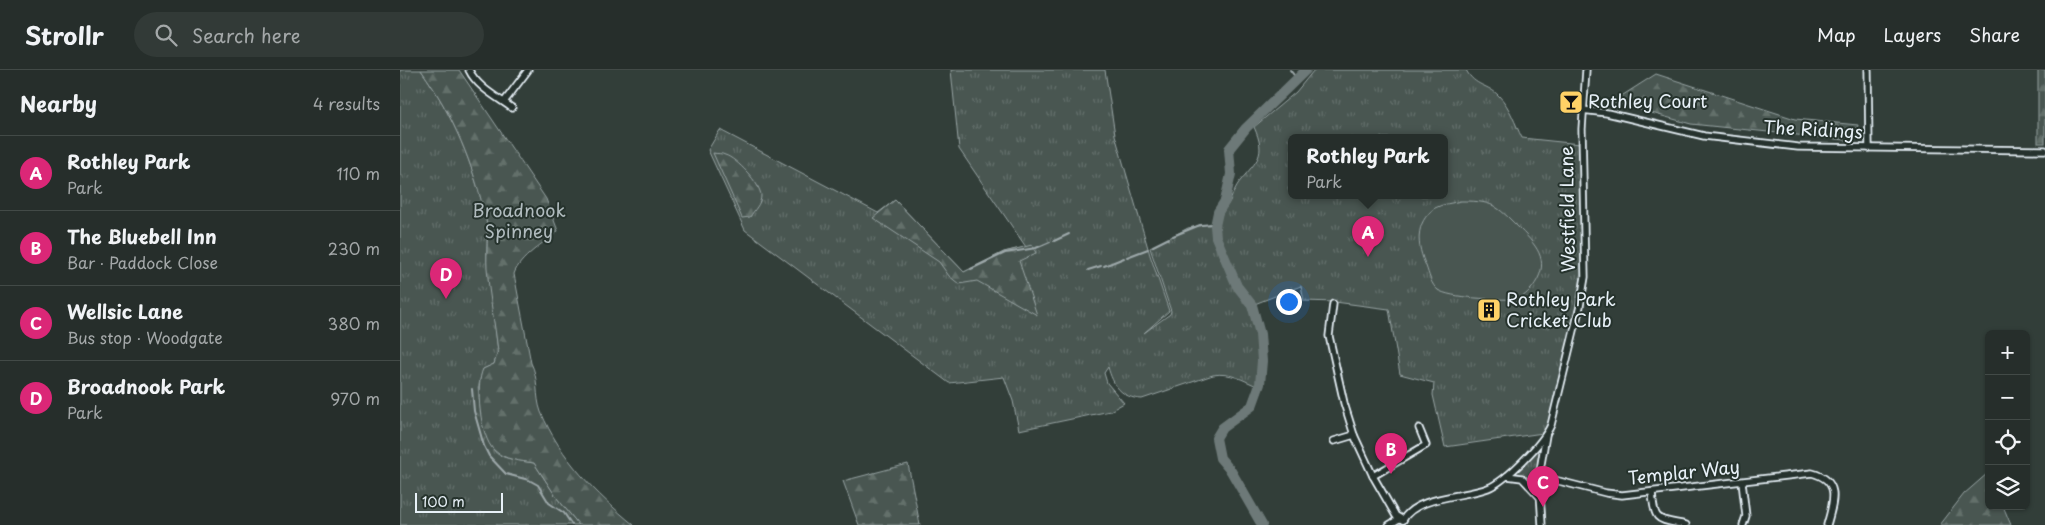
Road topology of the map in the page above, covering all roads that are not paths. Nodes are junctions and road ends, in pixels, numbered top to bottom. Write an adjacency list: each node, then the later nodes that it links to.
1 (469, 70): 5 (street)
2 (528, 70): 5 (street)
3 (1586, 70): 7 (street, Westfield Lane)
4 (1868, 70): 8 (street)
5 (504, 102): 6 (street)
6 (512, 108)
7 (1582, 110): 8 (street, The Ridings); 12 (street, Westfield Lane)
8 (1869, 148): 9 (street, The Ridings)
9 (2045, 150)
10 (1333, 304): 13 (street)
11 (1419, 428): 15 (street)
12 (1546, 434): 16 (street); 17 (street)
13 (1354, 435): 14 (street); 15 (street)
14 (1334, 441)
15 (1373, 476): 21 (street)
16 (1508, 476): 20 (street); 21 (street)
17 (1539, 476): 19 (street, Templar Way); 20 (street)
18 (1742, 482): 19 (street, Templar Way); 25 (street); 26 (street, Templar Way)
19 (1652, 492): 24 (street)
20 (1539, 496): 23 (street)
21 (1401, 521): 22 (street)
22 (1389, 525)
23 (1542, 525)
24 (1686, 525)
25 (1743, 525)
26 (1827, 525)

